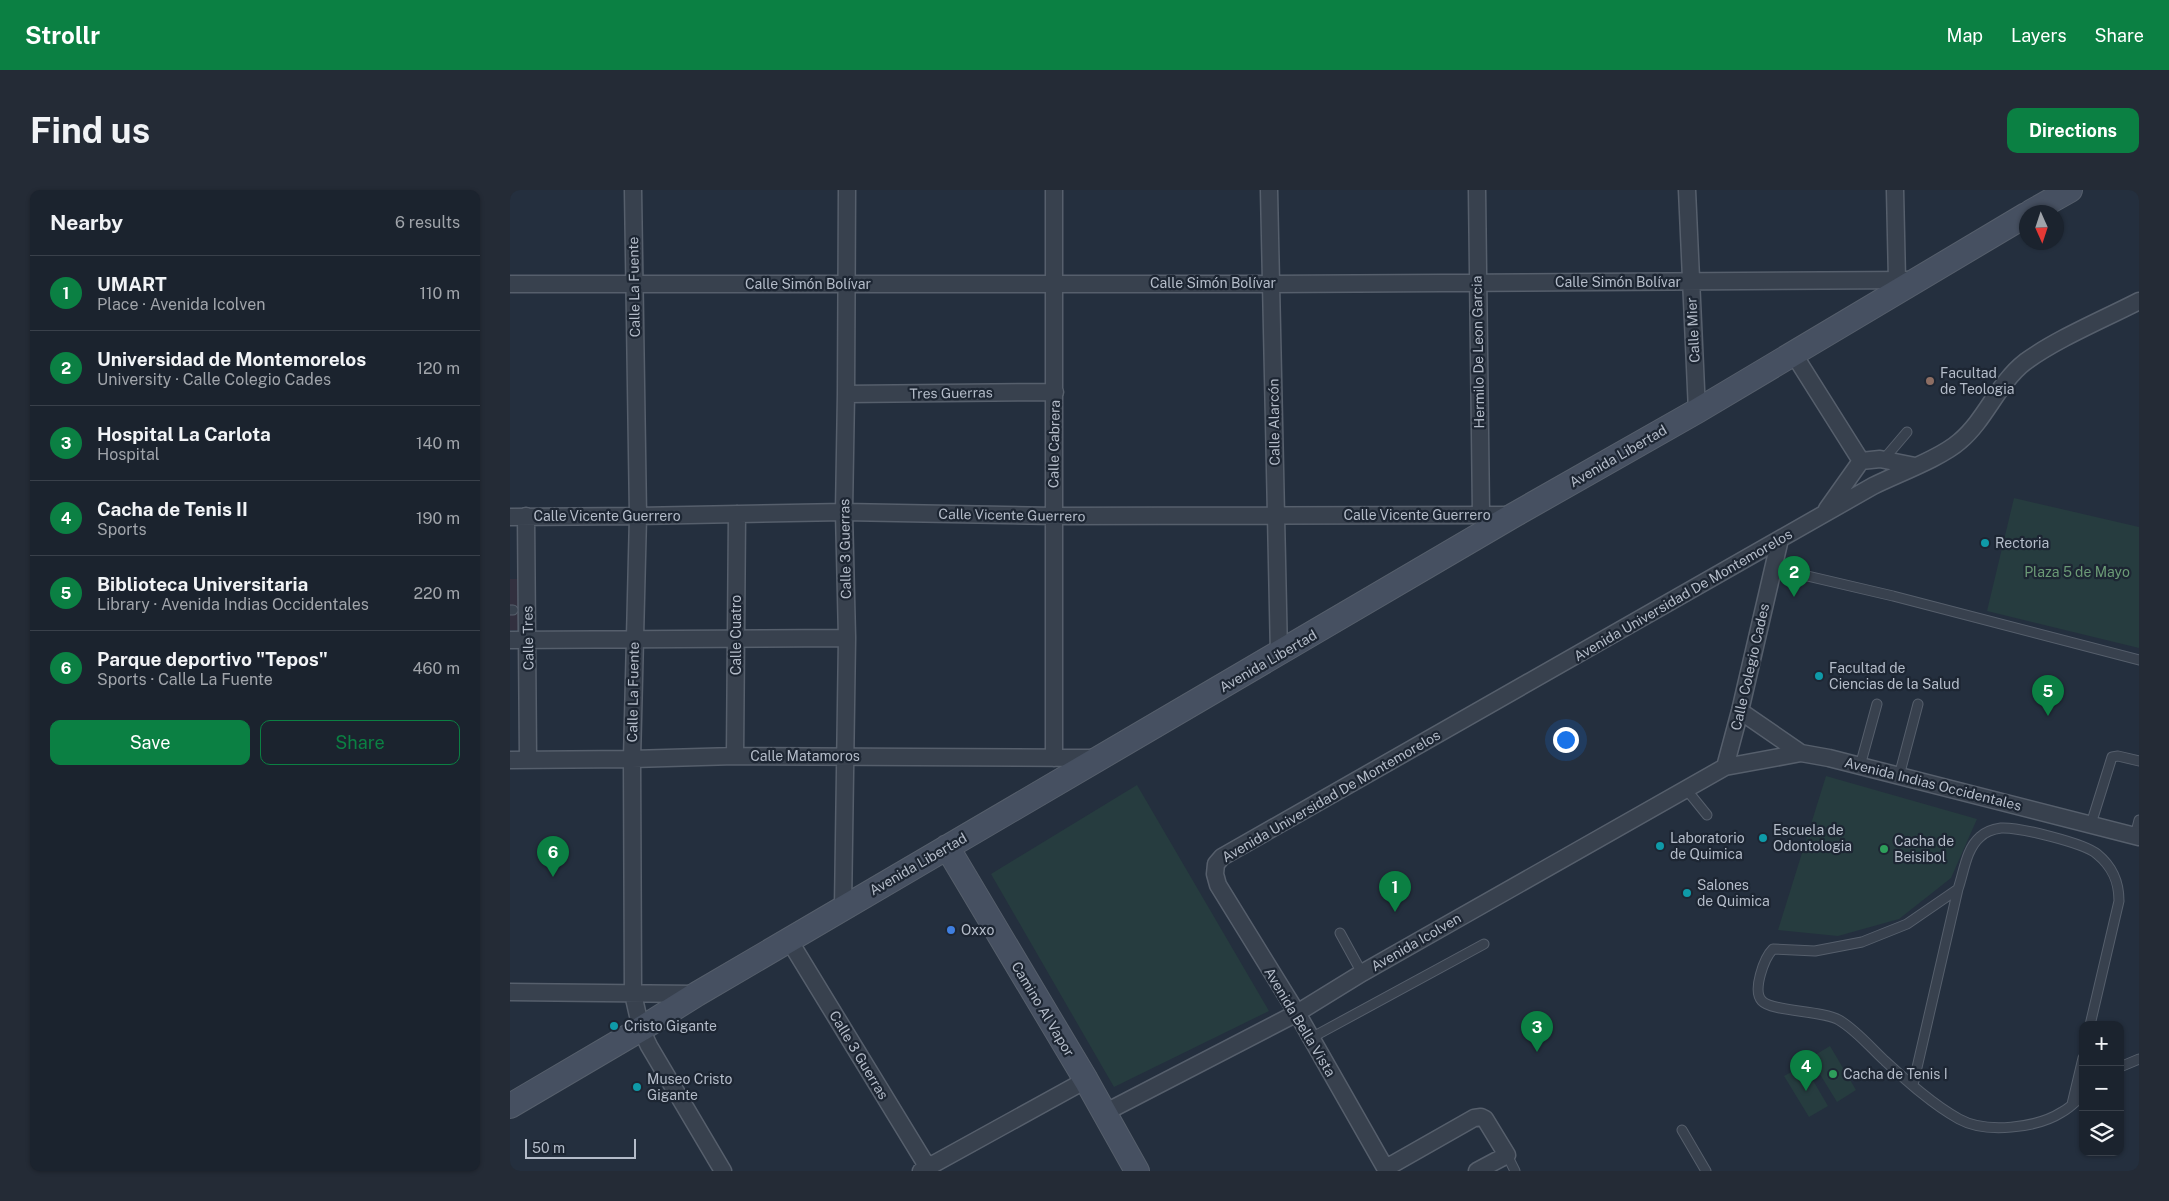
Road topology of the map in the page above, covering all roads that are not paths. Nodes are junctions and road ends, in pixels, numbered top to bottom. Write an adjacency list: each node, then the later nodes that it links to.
1 (633, 190): 16 (street, Calle La Fuente)
2 (847, 190): 17 (street, Calle 3 Guerras)
3 (1054, 190): 14 (street, Calle Cabrera)
4 (1268, 190): 18 (street, Calle Alarcón)
5 (1477, 190): 12 (street, Hermilo De Leon Garcia)
6 (1687, 190): 13 (street, Calle Mier)
7 (1895, 190): 11 (street)
8 (2070, 190): 9 (street)
9 (2043, 205)
10 (2019, 219): 11 (street, Avenida Libertad)
11 (1906, 280): 13 (street, Calle Simón Bolívar); 20 (street, Avenida Libertad)
12 (1477, 281): 13 (street, Calle Simón Bolívar); 18 (street, Calle Simón Bolívar); 32 (street, Hermilo De Leon Garcia)
13 (1691, 282): 23 (street, Calle Mier)
14 (1055, 283): 17 (street, Calle Simón Bolívar); 18 (street, Calle Simón Bolívar); 21 (street, Calle Cabrera)
15 (510, 284): 16 (street, Calle Simón Bolívar)
16 (634, 284): 17 (street, Calle Simón Bolívar); 35 (street, Calle La Fuente)
17 (847, 284): 22 (street, Calle 3 Guerras)
18 (1272, 284): 31 (street, Calle Alarcón)
19 (2139, 301): 27 (street, Avenida Universidad De Montemorelos)
20 (1793, 353): 23 (street, Avenida Libertad); 26 (street)
21 (1055, 392): 22 (street, Tres Guerras); 36 (street, Calle Cabrera)
22 (846, 394): 29 (street, Calle 3 Guerras)
23 (1697, 411): 33 (street, Avenida Libertad)
24 (1907, 432): 25 (lane)
25 (1882, 459): 26 (street); 27 (street); 28 (street)
26 (1857, 466): 28 (street); 37 (street)
27 (1915, 466): 28 (street, Avenida Universidad De Montemorelos)
28 (1876, 484): 37 (street, Avenida Universidad De Montemorelos)
29 (844, 512): 30 (street, Calle Vicente Guerrero); 36 (street, Calle Vicente Guerrero); 41 (street, Calle 3 Guerras)
30 (737, 514): 35 (street, Calle Vicente Guerrero); 42 (street, Calle Cuatro)
31 (1276, 514): 32 (street, Calle Vicente Guerrero); 36 (street, Calle Vicente Guerrero); 45 (street, Calle Alarcón)
32 (1480, 514): 33 (street, Calle Vicente Guerrero)
33 (1514, 515): 45 (street, Avenida Libertad)
34 (518, 516): 35 (street, Calle Vicente Guerrero); 44 (street, Calle Tres)
35 (638, 516): 40 (street, Calle La Fuente)
36 (1053, 516): 53 (street, Calle Cabrera)
37 (1821, 516): 38 (street, Avenida Universidad De Montemorelos)
38 (1780, 539): 39 (street, Calle Colegio Cades); 67 (street, Avenida Universidad De Montemorelos)
39 (1772, 568): 46 (lane); 49 (street, Calle Colegio Cades)
40 (634, 638): 42 (street); 44 (street); 55 (street, Calle La Fuente)
41 (847, 638): 42 (street); 51 (street, Calle 3 Guerras)
42 (736, 639): 52 (street, Calle Cuatro)
43 (510, 640): 44 (street)
44 (528, 640): 57 (street, Calle Tres)
45 (1279, 655): 54 (street, Avenida Libertad)
46 (2139, 660)
47 (1877, 704): 59 (lane)
48 (1918, 704): 61 (lane)
49 (1740, 711): 50 (street); 60 (street, Calle Colegio Cades)
50 (1801, 753): 59 (street, Avenida Indias Occidentales); 60 (street, Avenida Indias Occidentales)
51 (844, 755): 52 (street, Calle Matamoros); 53 (street, Calle Matamoros); 69 (street, Calle 3 Guerras)
52 (735, 756): 55 (street, Calle Matamoros)
53 (1054, 758): 54 (street, Calle Matamoros)
54 (1101, 758): 66 (street, Avenida Libertad)
55 (632, 759): 57 (street, Calle Matamoros); 75 (street, Calle La Fuente)
56 (510, 760): 57 (street, Calle Matamoros)
57 (528, 760)
58 (2139, 761): 64 (lane)
59 (1860, 766): 61 (street, Avenida Indias Occidentales)
60 (1725, 767): 62 (street, Avenida Icolven)
61 (1899, 776): 64 (street, Avenida Indias Occidentales)
62 (1686, 789): 63 (lane); 73 (street, Avenida Icolven)
63 (1707, 814)
64 (2091, 824): 65 (street, Avenida Indias Occidentales)
65 (2138, 831)
66 (947, 848): 69 (street, Avenida Libertad); 84 (street, Camino Al Vapor)
67 (1215, 874): 77 (street, Avenida Bella Vista)
68 (1958, 890): 78 (lane); 85 (lane); 85 (lane)
69 (844, 908): 71 (street, Avenida Libertad)
70 (1340, 933): 73 (lane)
71 (789, 940): 76 (street, Avenida Libertad); 92 (street, Calle 3 Guerras)
72 (1484, 944): 80 (lane)
73 (1362, 973): 77 (street, Avenida Icolven)
74 (510, 992): 75 (street)
75 (633, 994): 76 (street); 79 (street, Calle La Fuente)
76 (697, 994): 79 (street, Avenida Libertad)
77 (1297, 1013): 80 (street, Avenida Bella Vista); 89 (street, Avenida Icolven)
78 (2091, 1021)
79 (641, 1029): 88 (street, Avenida Libertad); 94 (street, Calle La Fuente)
80 (1311, 1038): 93 (street, Avenida Bella Vista)
81 (2139, 1059): 83 (lane)
82 (2081, 1066): 87 (lane)
83 (2122, 1066)
84 (1086, 1080): 89 (street, Camino Al Vapor); 92 (street)
85 (1913, 1085): 87 (lane)
86 (2079, 1098): 87 (lane)
87 (2072, 1104)
88 (510, 1106)
89 (1104, 1113): 95 (street, Camino Al Vapor)
90 (1682, 1130): 98 (lane)
91 (1507, 1155): 93 (street); 96 (street); 97 (lane)
92 (926, 1170)
93 (1387, 1170)
94 (723, 1171)
95 (1137, 1171)
96 (1478, 1171)
97 (1515, 1171)
98 (1706, 1171)

